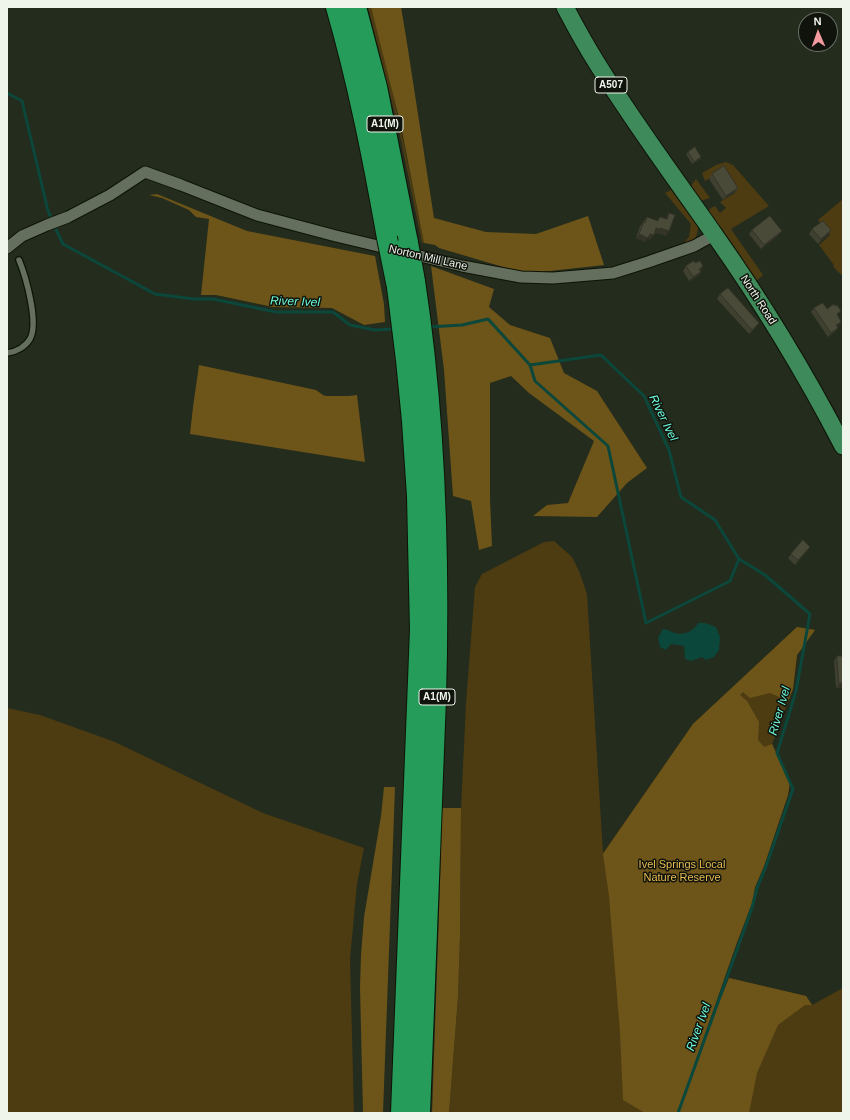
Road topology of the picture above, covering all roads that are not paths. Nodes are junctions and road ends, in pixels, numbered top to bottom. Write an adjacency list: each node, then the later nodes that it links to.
1 (336, 7): 9 (highway, A1(M), bridge)
2 (356, 7): 10 (highway, A1(M), bridge)
3 (565, 7): 4 (main road, North Road / A507)
4 (714, 235): 5 (street, Norton Mill Lane); 8 (main road, North Road / A507)
5 (7, 248)
6 (20, 260): 7 (lane)
7 (7, 354)
8 (843, 446)
9 (401, 1113)
10 (420, 1113)

